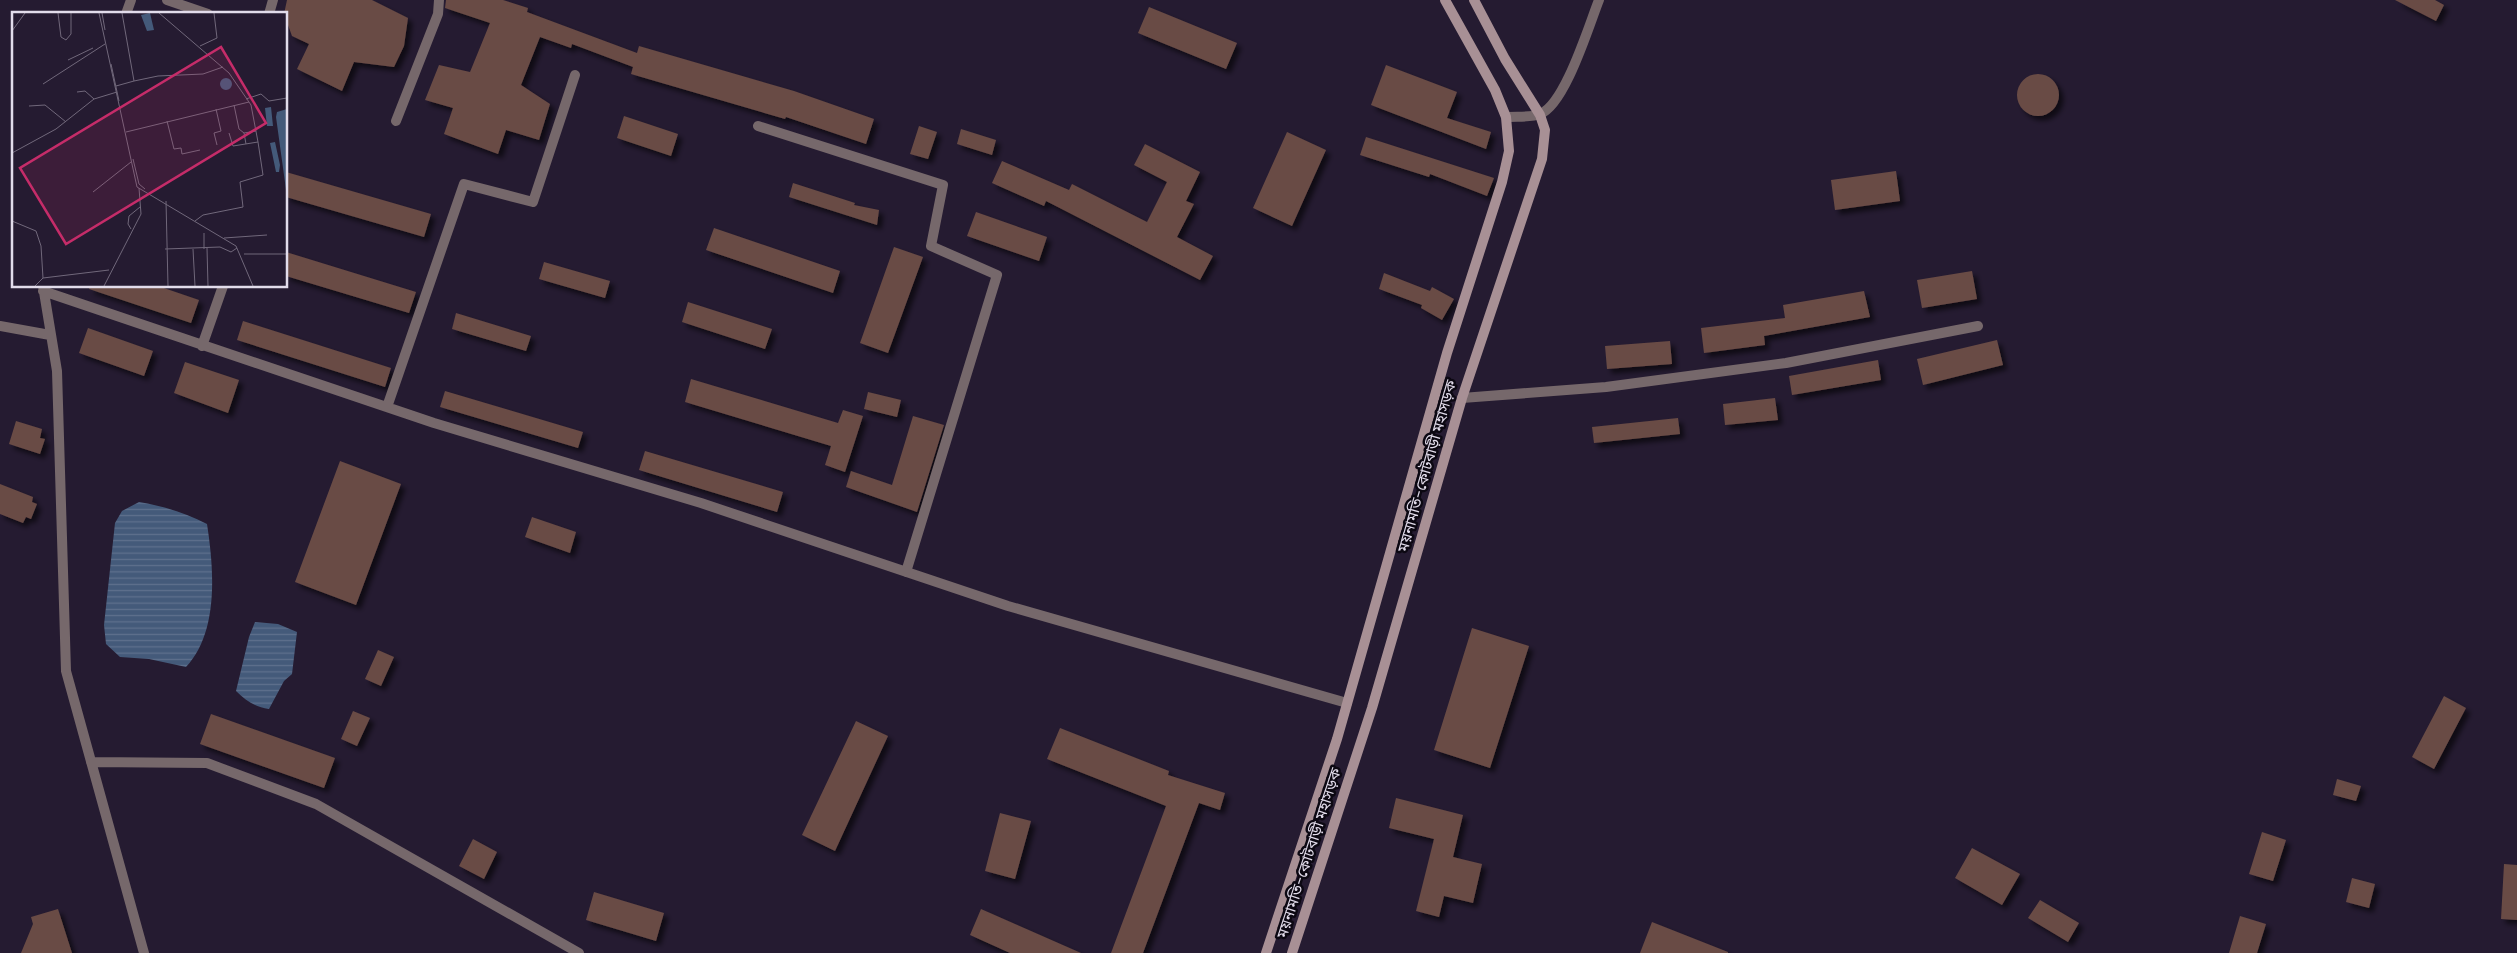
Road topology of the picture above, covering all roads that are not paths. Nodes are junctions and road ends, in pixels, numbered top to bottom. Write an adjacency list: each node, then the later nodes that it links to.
1 (131, 0): 7 (street)
2 (167, 0): 8 (street)
3 (439, 0): 12 (street)
4 (1445, 0): 11 (main road, ময়নামতি–কোটবাড়ী মহাসড়ক)
5 (1474, 0): 10 (main road, ময়নামতি–কোটবাড়ী মহাসড়ক)
6 (1599, 0): 10 (street)
7 (127, 12)
8 (202, 12)
9 (576, 75): 21 (street)
10 (1540, 115): 11 (street); 20 (main road, ময়নামতি–কোটবাড়ী মহাসড়ক)
11 (1506, 117): 23 (main road, ময়নামতি–কোটবাড়ী মহাসড়ক)
12 (396, 121)
13 (758, 126): 22 (street)
14 (43, 288): 18 (street); 19 (street)
15 (221, 288): 19 (street)
16 (0, 326): 18 (street)
17 (1978, 326): 20 (street)
18 (50, 335): 24 (street)
19 (202, 346): 21 (street)
20 (1462, 398): 28 (main road, ময়নামতি–কোটবাড়ী মহাসড়ক)
21 (387, 408): 22 (street)
22 (906, 572): 23 (street)
23 (1347, 703): 27 (main road, ময়নামতি–কোটবাড়ী মহাসড়ক)
24 (91, 762): 25 (street); 26 (street)
25 (144, 953)
26 (579, 953)
27 (1266, 953)
28 (1292, 953)

